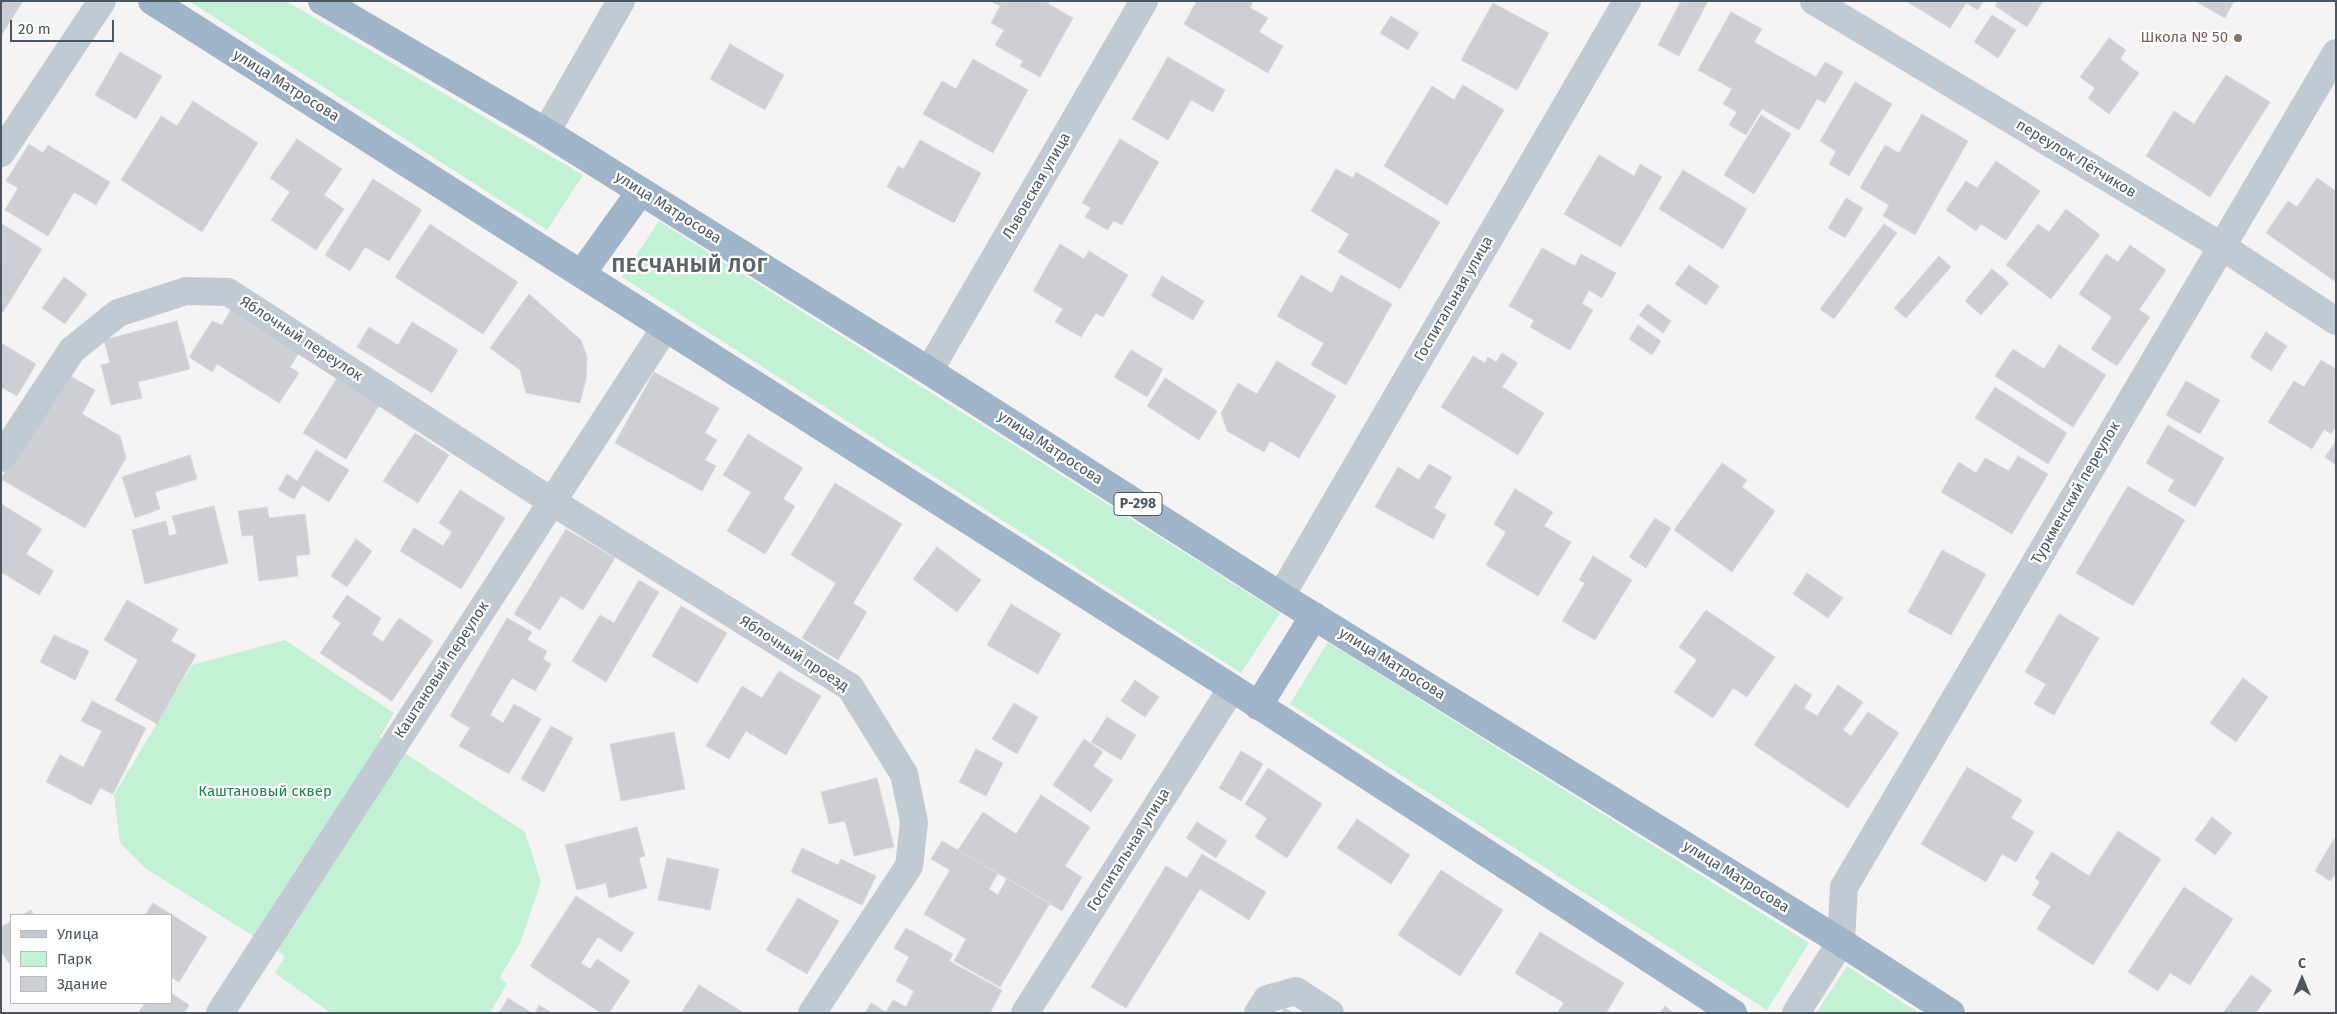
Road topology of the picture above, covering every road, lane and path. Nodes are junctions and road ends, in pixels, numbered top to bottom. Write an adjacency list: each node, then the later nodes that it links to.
1 (102, 1): 10 (street)
2 (152, 1): 13 (highway, улица Матросова)
3 (322, 1): 9 (highway, улица Матросова / Р-298)
4 (621, 1): 9 (street)
5 (1144, 1): 16 (street, Львовская улица)
6 (1627, 1): 19 (street, Госпитальная улица)
7 (1814, 1): 12 (street, переулок Лётчиков)
8 (2336, 53): 12 (street, Туркменский переулок)
9 (546, 132): 11 (highway, улица Матросова / Р-298)
10 (1, 153)
11 (641, 191): 13 (highway); 16 (highway, улица Матросова / Р-298)
12 (2221, 246): 14 (street, переулок Лётчиков); 23 (street, Туркменский переулок)
13 (582, 273): 15 (highway, улица Матросова)
14 (2336, 321)
15 (665, 328): 18 (street, Каштановый переулок); 21 (highway, улица Матросова)
16 (929, 371): 19 (highway, улица Матросова / Р-298)
17 (1, 458): 18 (street, Яблочный переулок)
18 (551, 501): 24 (street, Каштановый переулок); 25 (street, Яблочный проезд)
19 (1281, 596): 20 (highway, улица Матросова / Р-298)
20 (1314, 616): 22 (highway); 23 (highway, улица Матросова / Р-298)
21 (1232, 688): 22 (highway, улица Матросова); 26 (street, Госпитальная улица)
22 (1258, 706): 29 (highway, улица Матросова)
23 (1841, 942): 30 (street); 31 (highway, улица Матросова / Р-298)
24 (220, 1013)
25 (812, 1013)
26 (1025, 1013)
27 (1258, 1013): 28 (street)
28 (1330, 1013)
29 (1733, 1013)
30 (1796, 1013)
31 (1950, 1013)

